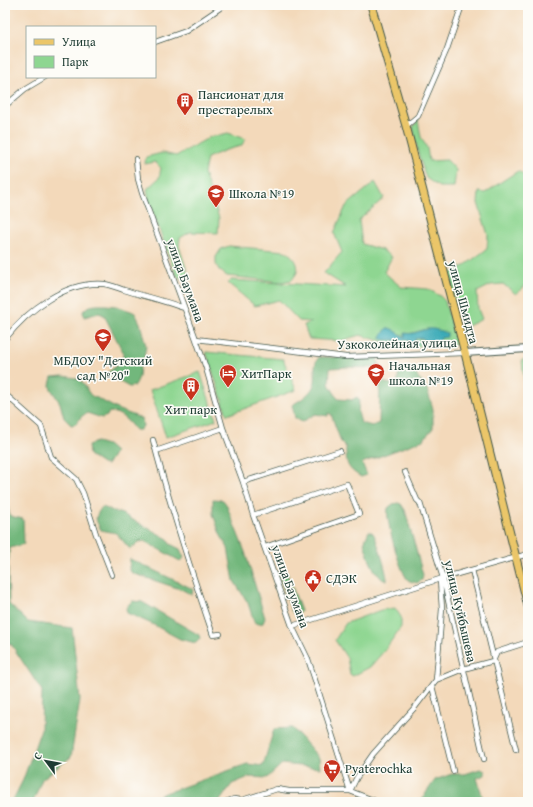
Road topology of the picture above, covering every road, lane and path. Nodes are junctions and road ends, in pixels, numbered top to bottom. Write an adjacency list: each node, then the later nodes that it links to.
1 (223, 5): 4 (street)
2 (371, 5): 7 (main road, улица Шмидта)
3 (462, 5): 7 (street)
4 (156, 42)
5 (43, 78): 6 (street)
6 (5, 106)
7 (406, 126): 13 (main road, улица Шмидта)
8 (136, 159): 9 (street, улица Баумана)
9 (184, 308): 10 (street); 11 (street, улица Баумана)
10 (5, 339)
11 (196, 339): 13 (street, Узкоколейная улица); 15 (street, улица Баумана)
12 (528, 350): 13 (street, Узкоколейная улица)
13 (465, 353): 24 (main road, улица Шмидта)
14 (5, 394): 26 (street)
15 (223, 428): 17 (street); 20 (street, улица Баумана)
16 (153, 440): 17 (street)
17 (156, 451): 30 (street)
18 (340, 451): 20 (street)
19 (406, 472): 27 (street, улица Куйбышева)
20 (243, 482): 21 (street, улица Баумана)
21 (253, 515): 22 (street, улица Баумана); 22 (street)
22 (265, 547): 29 (street, улица Баумана)
23 (528, 554): 24 (street)
24 (515, 557): 25 (street); 28 (main road, улица Шмидта)
25 (472, 570): 27 (street); 32 (street)
26 (112, 575)
27 (442, 579): 29 (street); 33 (street, улица Куйбышева); 34 (street)
28 (528, 606)
29 (292, 626): 39 (street, улица Баумана)
30 (220, 634)
31 (528, 642): 32 (street)
32 (494, 659): 33 (street); 36 (street)
33 (463, 669): 34 (street); 37 (street, улица Куйбышева)
34 (436, 680): 35 (street)
35 (432, 686): 38 (street); 39 (street)
36 (516, 750)
37 (484, 759)
38 (453, 771)
39 (350, 791): 40 (street); 41 (street)
40 (224, 802)
41 (378, 802)

